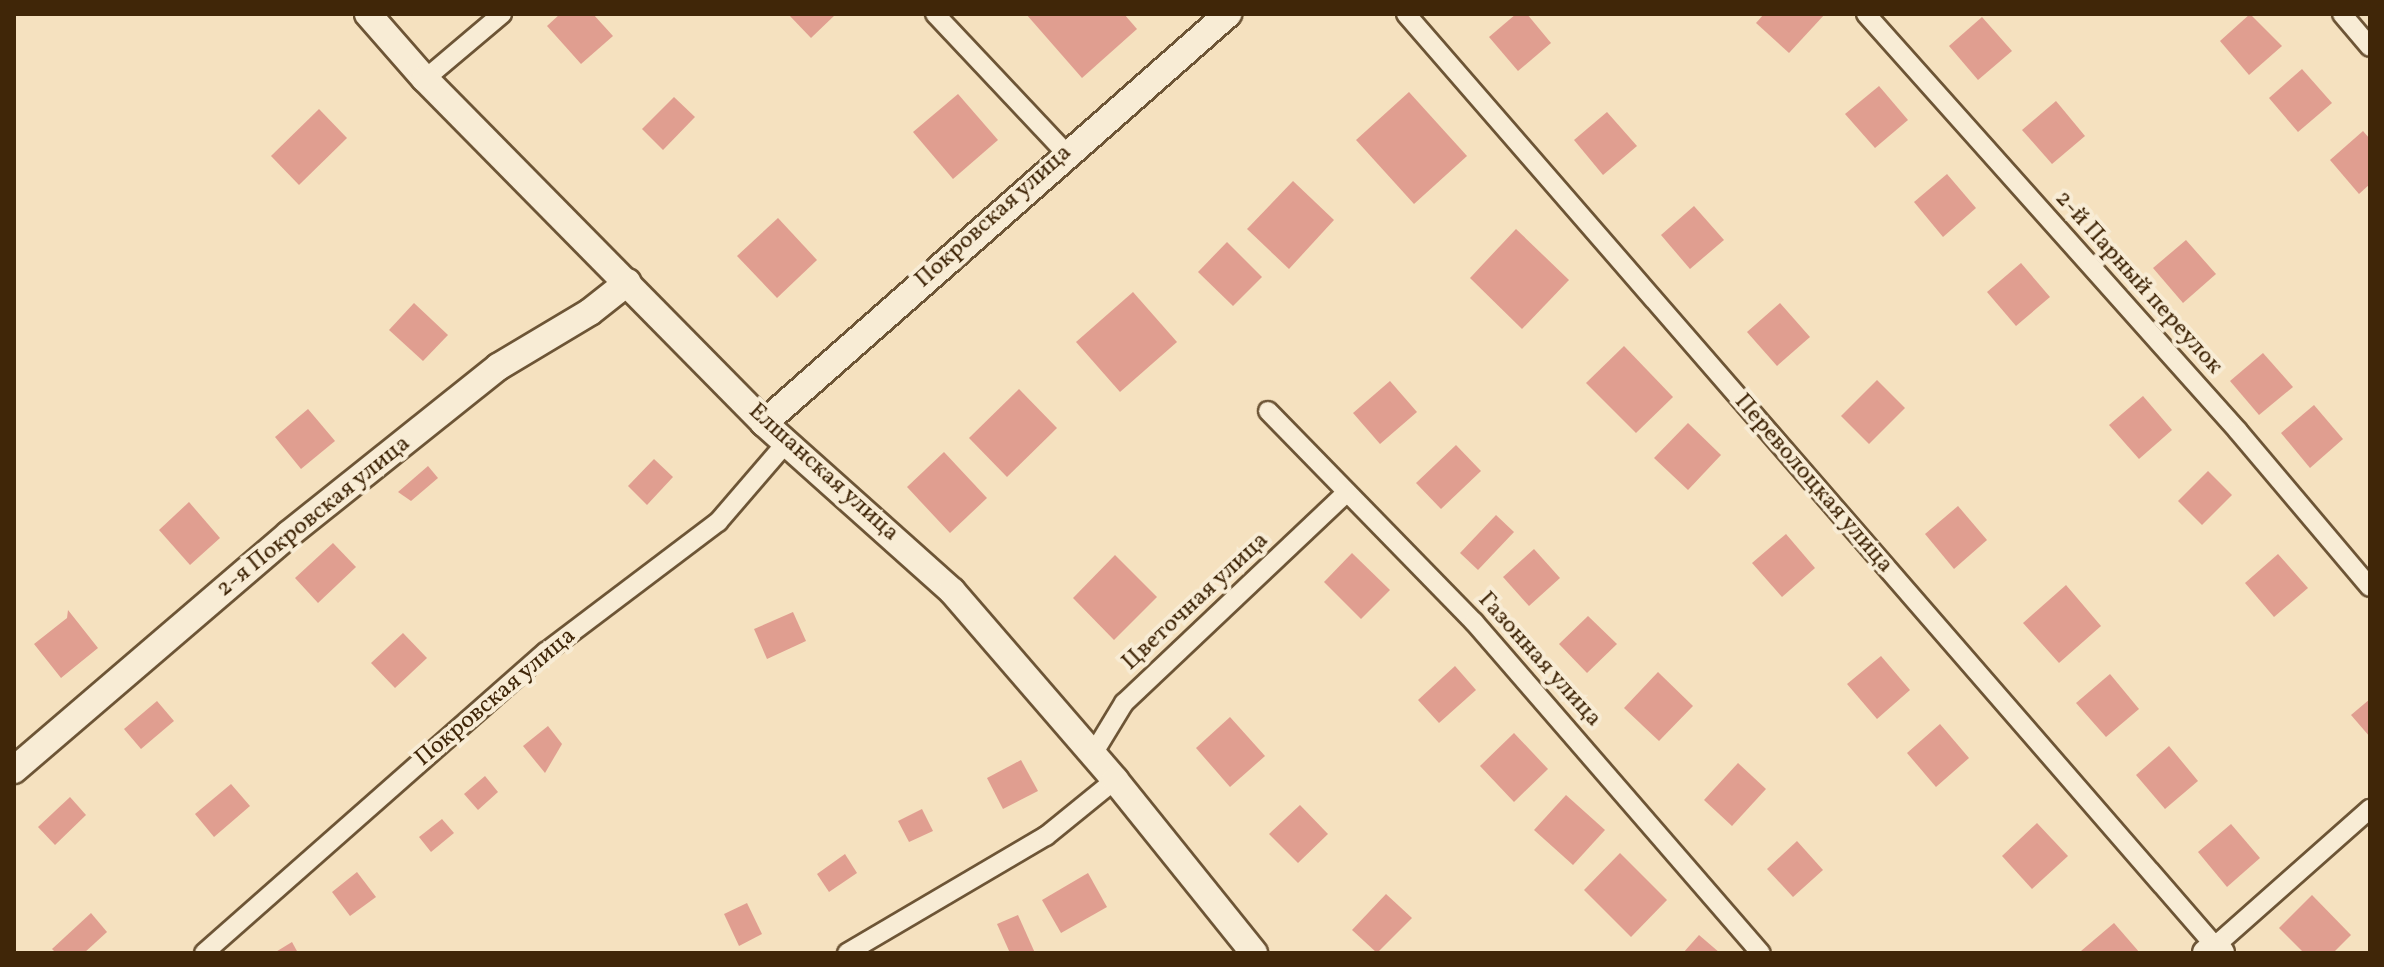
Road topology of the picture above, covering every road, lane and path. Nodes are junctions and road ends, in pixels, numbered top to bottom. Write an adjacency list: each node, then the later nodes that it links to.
1 (368, 14): 9 (street, Елшанская улица)
2 (502, 14): 9 (street)
3 (935, 14): 10 (street)
4 (1228, 14): 10 (street, Покровская улица)
5 (1406, 14): 21 (street, Переволоцкая улица)
6 (1866, 14): 16 (street, 2-й Парный переулок)
7 (2342, 14): 8 (street)
8 (2370, 47)
9 (425, 79): 11 (street, Елшанская улица)
10 (1066, 153): 13 (street, Покровская улица)
11 (628, 282): 13 (street, Елшанская улица); 18 (street, 2-я Покровская улица)
12 (1268, 411): 15 (street, Газонная улица)
13 (764, 423): 14 (street, Елшанская улица)
14 (786, 443): 17 (street, Елшанская улица); 22 (street, Покровская улица)
15 (1344, 495): 17 (street, Цветочная улица); 25 (street, Газонная улица)
16 (2370, 587)
17 (1093, 754): 19 (street, Елшанская улица)
18 (14, 770)
19 (1115, 780): 23 (street); 24 (street, Елшанская улица)
20 (2370, 809): 21 (street)
21 (2214, 951)
22 (204, 953)
23 (847, 953)
24 (1254, 953)
25 (1761, 953)

